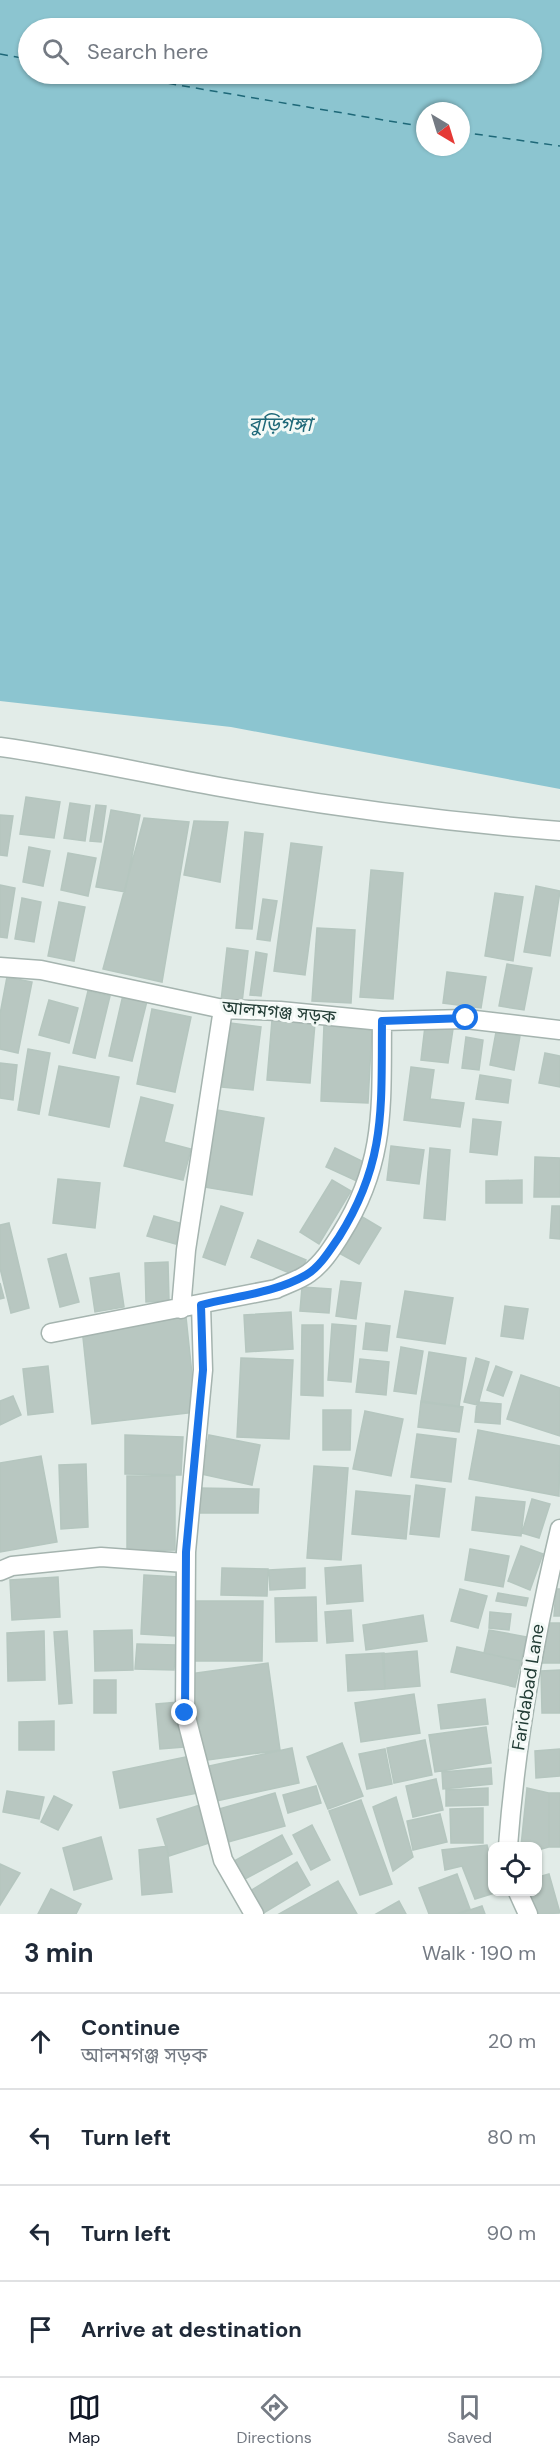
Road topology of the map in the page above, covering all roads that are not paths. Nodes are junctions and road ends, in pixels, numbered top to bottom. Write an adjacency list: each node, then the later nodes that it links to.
1 (0, 747): 2 (street)
2 (560, 831)
3 (0, 967): 4 (street, আলমগঞ্জ সড়ক)
4 (223, 1009): 5 (street, আলমগঞ্জ সড়ক); 8 (street)
5 (382, 1021): 6 (street, আলমগঞ্জ সড়ক); 7 (street)
6 (560, 1030)
7 (201, 1305): 8 (street); 11 (street)
8 (181, 1309): 9 (street)
9 (51, 1333)
10 (560, 1530): 13 (street, Faridabad Lane)
11 (185, 1563): 12 (street); 15 (street)
12 (0, 1571)
13 (508, 1842)
14 (520, 1896): 16 (street)
15 (254, 1914)
16 (528, 1914)

